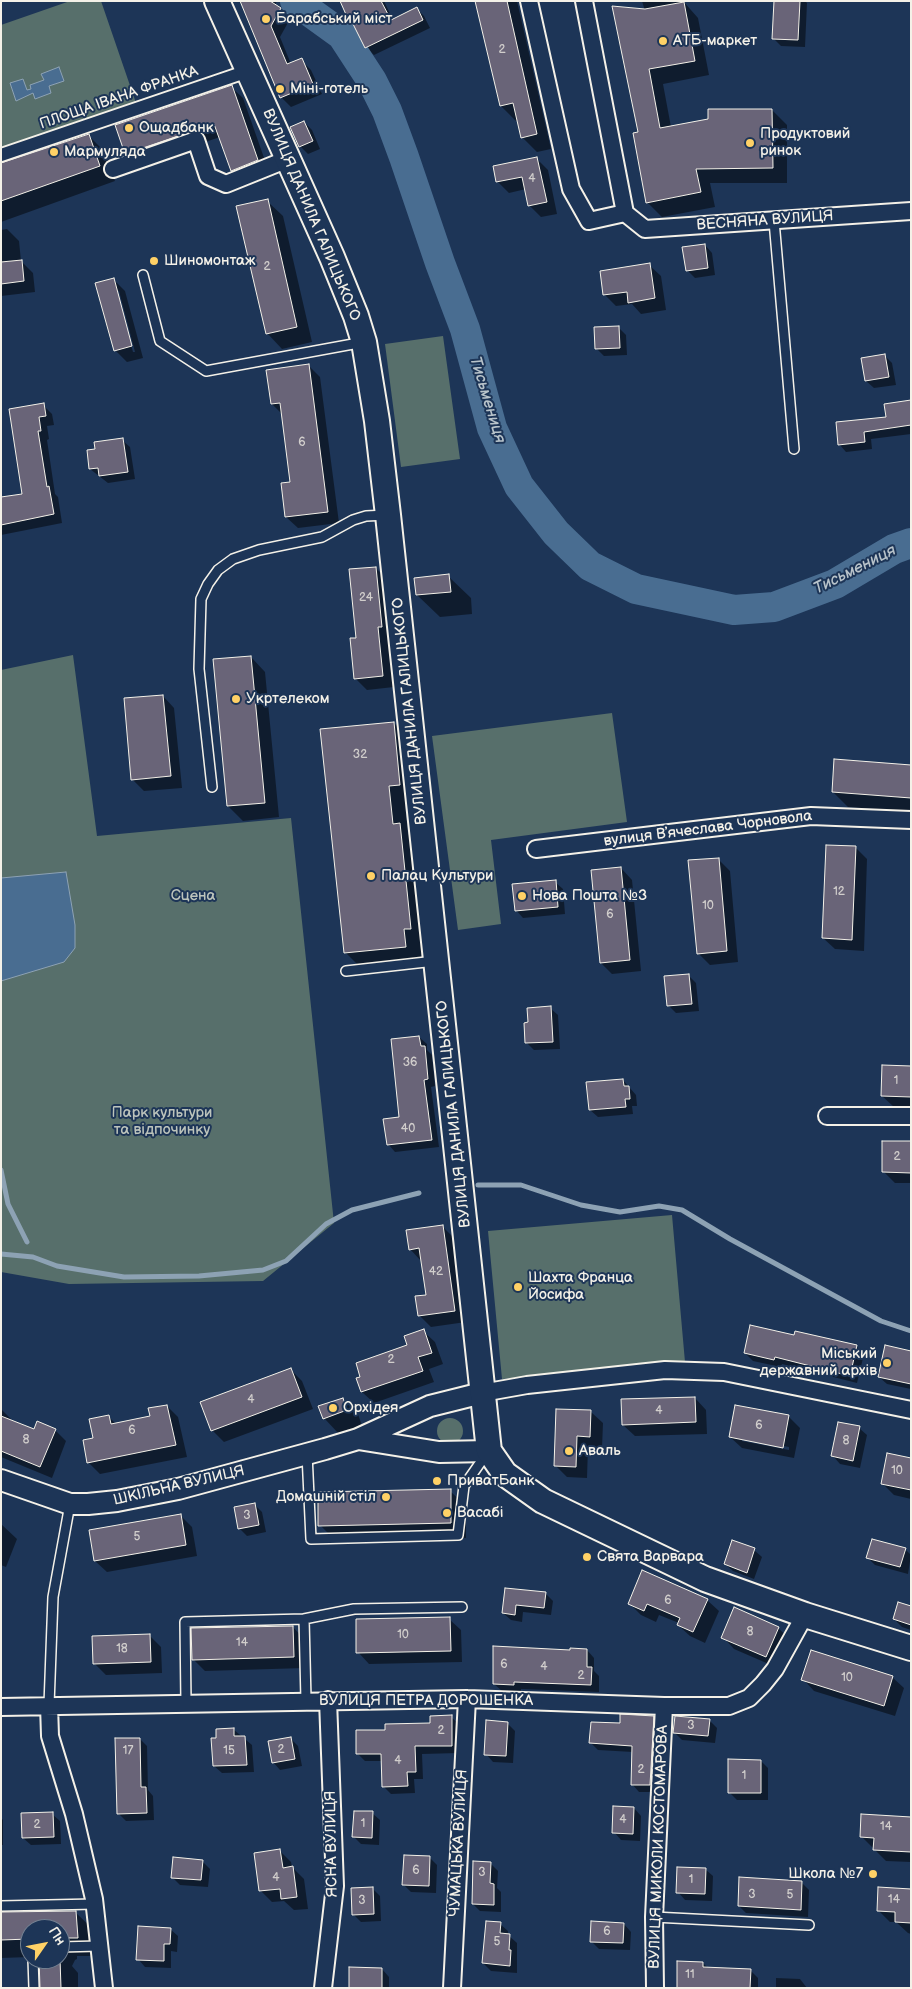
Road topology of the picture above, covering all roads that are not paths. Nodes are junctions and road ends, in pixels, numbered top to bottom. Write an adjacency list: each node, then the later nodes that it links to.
1 (217, 1): 4 (main road, ВУЛИЦЯ ДАНИЛА ГАЛИЦЬКОГО)
2 (529, 1): 9 (street)
3 (584, 1): 9 (street)
4 (248, 71): 5 (street, ПЛОЩА ІВАНА ФРАНКА); 6 (main road, ВУЛИЦЯ ДАНИЛА ГАЛИЦЬКОГО)
5 (1, 155)
6 (288, 159): 7 (street); 12 (main road, ВУЛИЦЯ ДАНИЛА ГАЛИЦЬКОГО)
7 (114, 169)
8 (911, 211): 10 (street, ВЕСНЯНА ВУЛИЦЯ)
9 (625, 213): 10 (street, ВЕСНЯНА ВУЛИЦЯ)
10 (774, 220): 13 (lane)
11 (143, 275): 12 (lane)
12 (364, 342): 14 (main road, ВУЛИЦЯ ДАНИЛА ГАЛИЦЬКОГО)
13 (794, 449)
14 (388, 515): 15 (lane); 18 (main road, ВУЛИЦЯ ДАНИЛА ГАЛИЦЬКОГО)
15 (212, 787)
16 (911, 820): 17 (street, вулиця Вʼячеслава Чорновола)
17 (536, 849)
18 (437, 960): 19 (lane); 22 (main road, ВУЛИЦЯ ДАНИЛА ГАЛИЦЬКОГО)
19 (346, 970)
20 (827, 1116): 21 (street)
21 (911, 1116)
22 (482, 1393): 23 (street); 24 (street, ШКІЛЬНА ВУЛИЦЯ); 25 (main road, ВУЛИЦЯ ДАНИЛА ГАЛИЦЬКОГО)
23 (911, 1410)
24 (358, 1439): 25 (street, ШКІЛЬНА ВУЛИЦЯ); 26 (street, ШКІЛЬНА ВУЛИЦЯ)
25 (489, 1451): 26 (lane); 30 (main road)
26 (307, 1454): 28 (street, ШКІЛЬНА ВУЛИЦЯ)
27 (1, 1480): 28 (street, ШКІЛЬНА ВУЛИЦЯ)
28 (70, 1504): 37 (lane)
29 (462, 1607): 31 (lane)
30 (805, 1614): 32 (main road); 38 (street, ВУЛИЦЯ ПЕТРА ДОРОШЕНКА)
31 (304, 1619): 34 (lane); 36 (lane)
32 (911, 1648)
33 (467, 1699): 35 (street, ВУЛИЦЯ ПЕТРА ДОРОШЕНКА); 38 (street, ВУЛИЦЯ ПЕТРА ДОРОШЕНКА); 50 (street, ЧУМАЦЬКА ВУЛИЦЯ)
34 (306, 1700): 35 (street, ВУЛИЦЯ ПЕТРА ДОРОШЕНКА); 36 (street, ВУЛИЦЯ ПЕТРА ДОРОШЕНКА)
35 (328, 1700): 49 (street, ЯСНА ВУЛИЦЯ)
36 (186, 1703): 37 (street, ВУЛИЦЯ ПЕТРА ДОРОШЕНКА)
37 (49, 1705): 39 (street, ВУЛИЦЯ ПЕТРА ДОРОШЕНКА); 40 (street)
38 (664, 1706): 42 (street, ВУЛИЦЯ МИКОЛИ КОСТОМАРОВА)
39 (1, 1707)
40 (95, 1904): 41 (lane); 44 (street)
41 (1, 1906)
42 (654, 1917): 43 (lane); 51 (street, ВУЛИЦЯ МИКОЛИ КОСТОМАРОВА)
43 (809, 1925)
44 (99, 1946): 45 (lane); 48 (street)
45 (70, 1947)
46 (33, 1969): 47 (lane)
47 (34, 1988)
48 (104, 1988)
49 (323, 1988)
50 (452, 1988)
51 (655, 1988)

